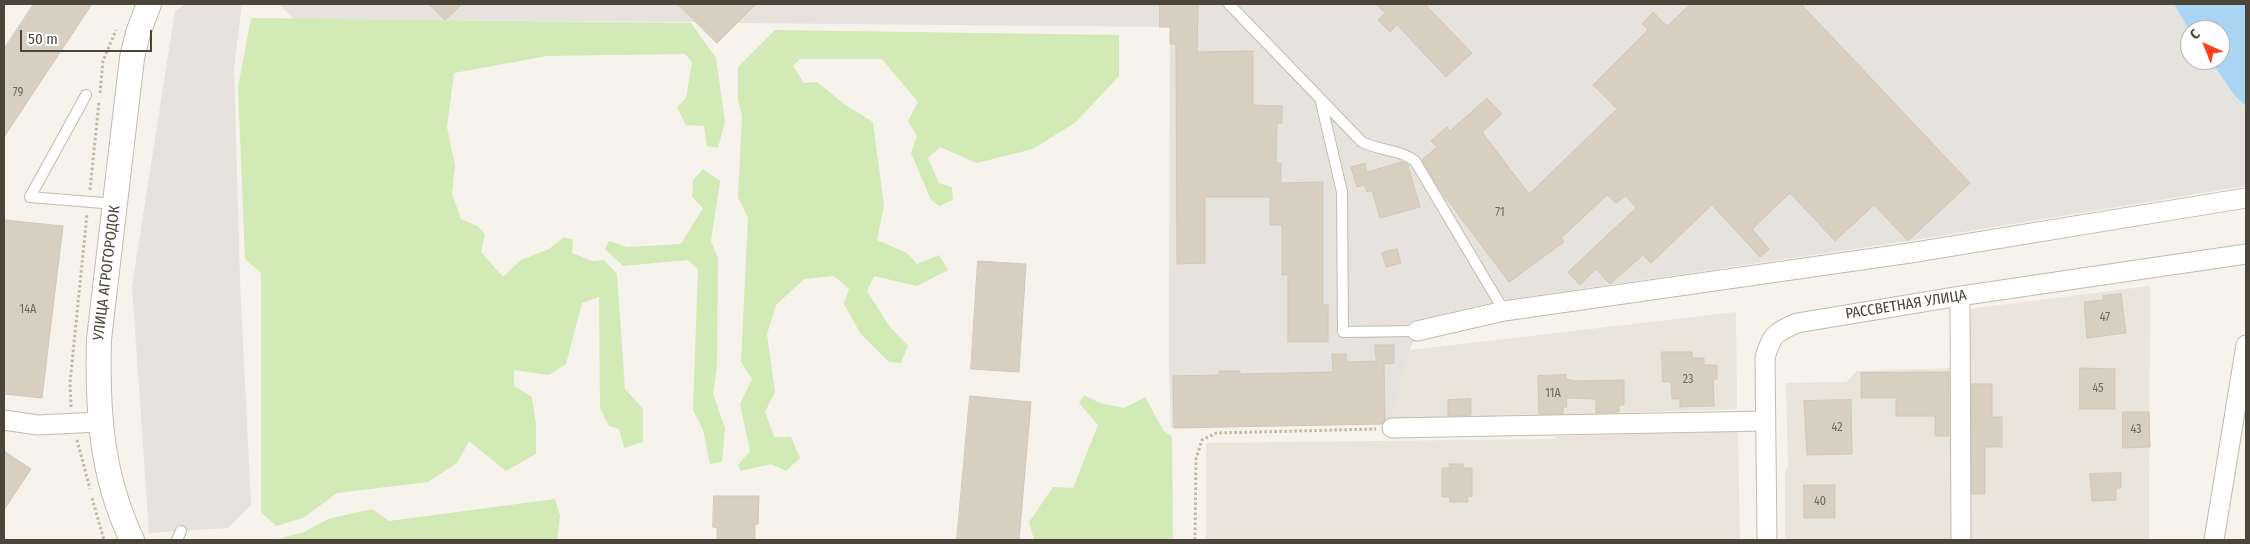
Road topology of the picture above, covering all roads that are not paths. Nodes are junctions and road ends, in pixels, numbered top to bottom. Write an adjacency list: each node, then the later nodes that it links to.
1 (149, 4): 6 (street, УЛИЦА АГРОГОРОДОК)
2 (1229, 4): 4 (lane)
3 (86, 95): 6 (lane)
4 (1321, 100): 9 (lane); 10 (lane)
5 (2246, 198): 9 (street)
6 (115, 204): 14 (street, УЛИЦА АГРОГОРОДОК)
7 (2246, 254): 8 (street, РАССВЕТНАЯ УЛИЦА)
8 (1960, 296): 13 (street, РАССВЕТНАЯ УЛИЦА); 18 (street)
9 (1504, 311): 10 (street)
10 (1417, 331)
11 (2246, 345): 19 (street)
12 (4, 420): 14 (street)
13 (1766, 421): 15 (street); 17 (street, РАССВЕТНАЯ УЛИЦА)
14 (99, 422): 16 (street, УЛИЦА АГРОГОРОДОК)
15 (1392, 428)
16 (132, 540)
17 (1767, 540)
18 (1960, 540)
19 (2214, 540)

